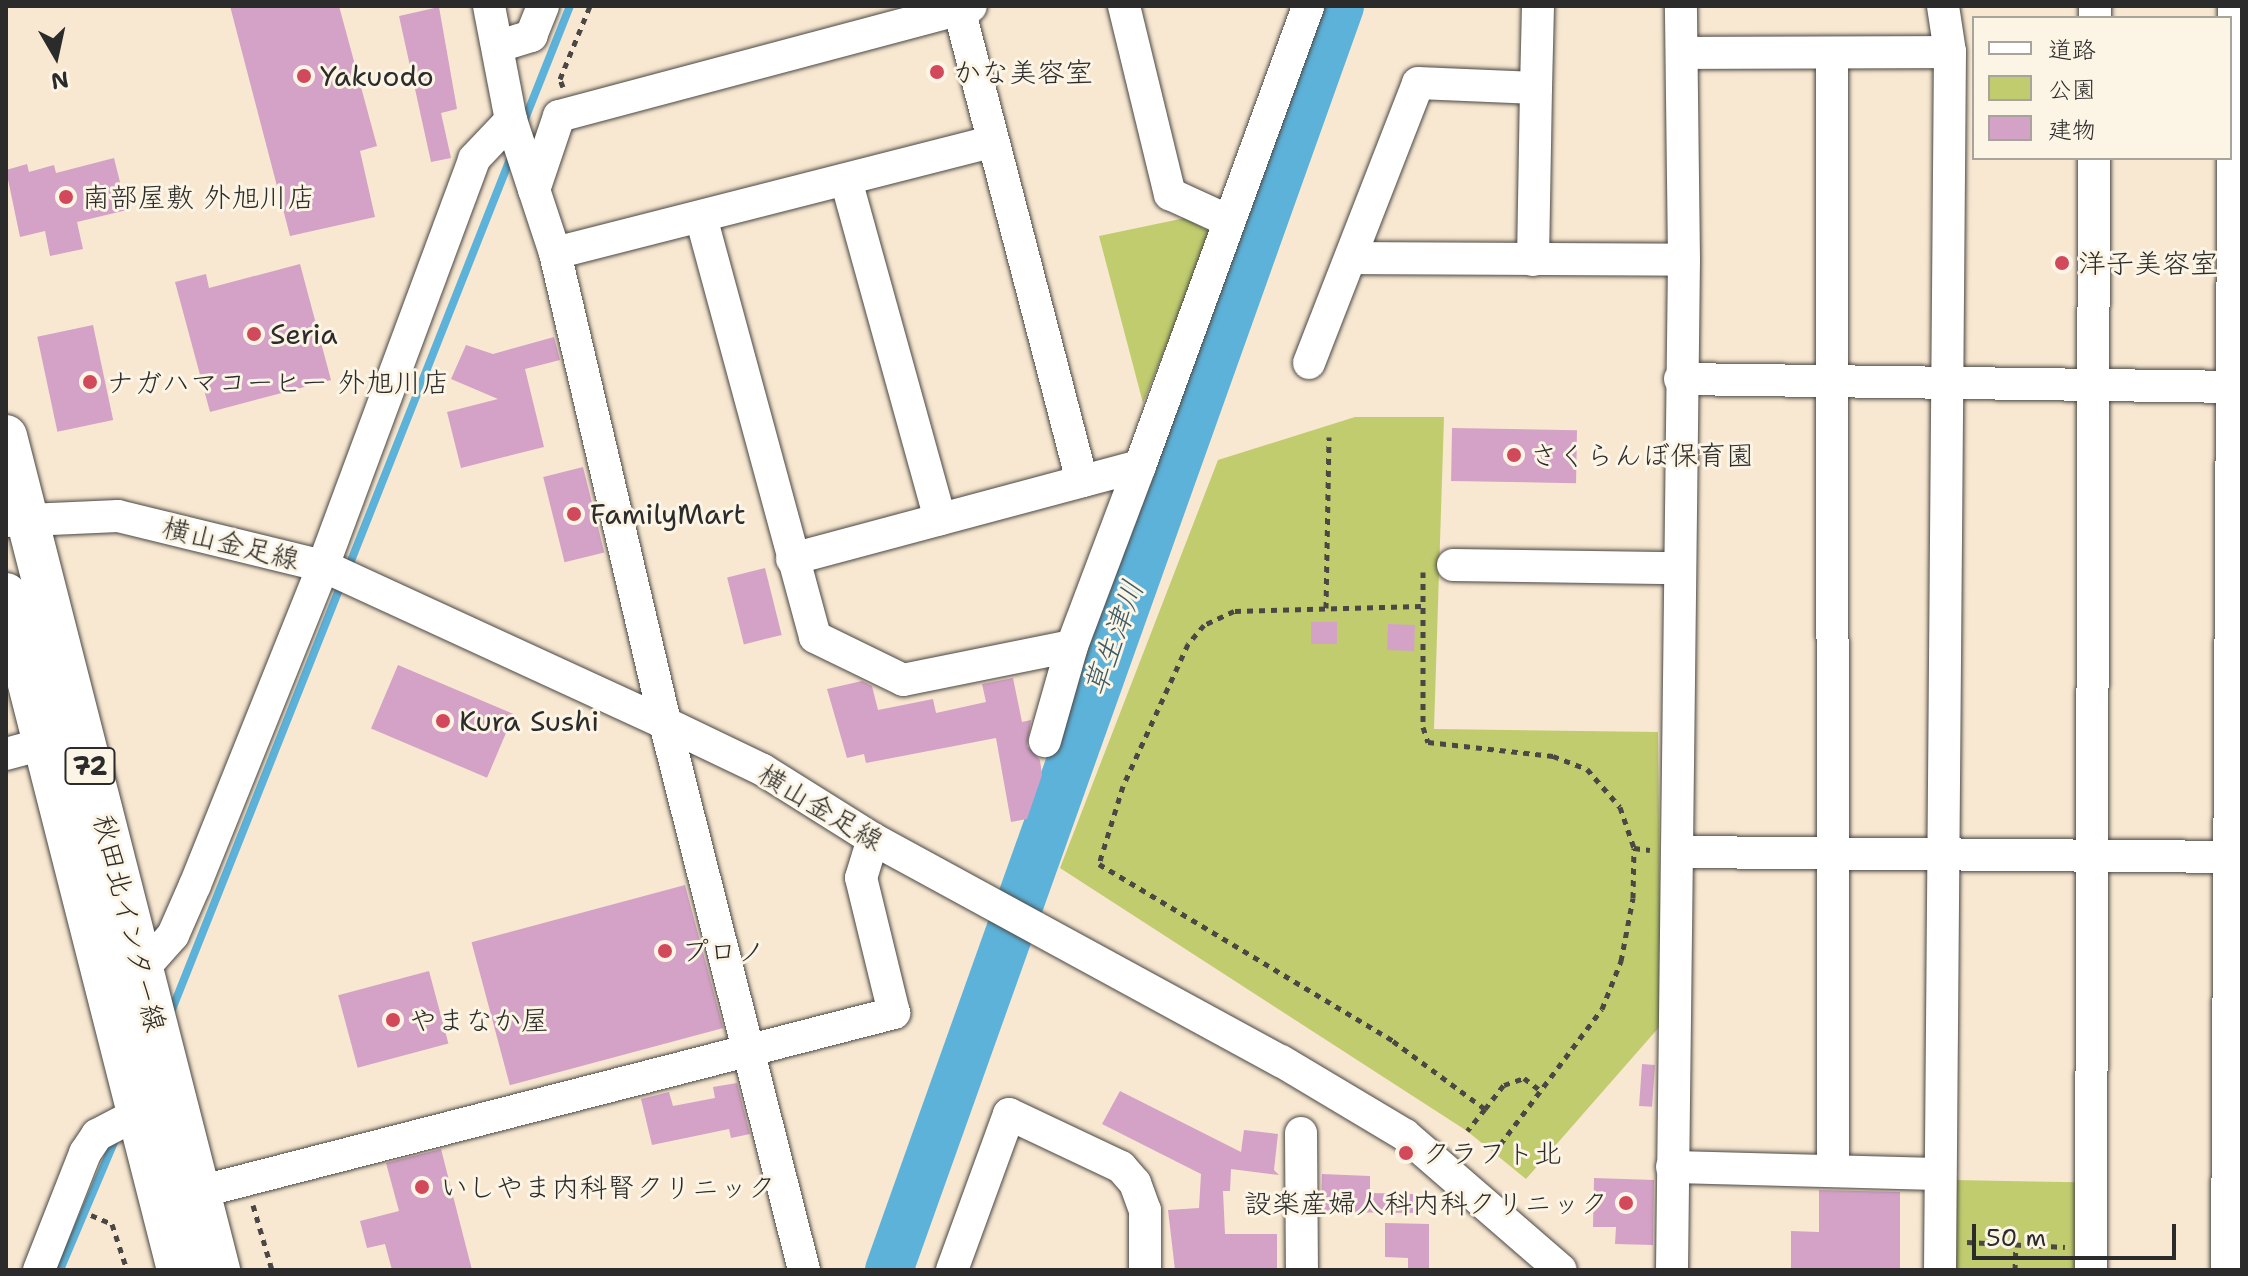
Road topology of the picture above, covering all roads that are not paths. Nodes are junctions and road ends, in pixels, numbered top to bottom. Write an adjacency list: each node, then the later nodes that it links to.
1 (489, 6): 11 (street)
2 (543, 6): 11 (street)
3 (1124, 6): 22 (street)
4 (1308, 6): 22 (street)
5 (1538, 6): 15 (street)
6 (1681, 6): 13 (street)
7 (1943, 6): 12 (street)
8 (2234, 6): 32 (street)
9 (965, 8): 10 (street); 17 (street)
10 (878, 18): 19 (street)
11 (499, 46): 16 (street)
12 (1950, 52): 14 (street); 30 (street)
13 (1682, 53): 14 (street); 26 (street)
14 (1832, 55): 29 (street)
15 (1536, 88): 24 (street); 25 (street)
16 (512, 121): 19 (street); 40 (street)
17 (993, 141): 20 (street); 35 (street)
18 (2094, 160): 31 (street)
19 (530, 176): 23 (street)
20 (846, 180): 21 (street); 36 (street)
21 (701, 217): 23 (street); 38 (street)
22 (1229, 221): 34 (street)
23 (555, 253): 44 (street)
24 (1353, 258): 25 (street); 27 (street)
25 (1533, 260): 26 (street)
26 (1684, 260): 28 (street)
27 (1309, 363)
28 (1680, 379): 29 (street); 41 (street)
29 (1835, 381): 30 (street); 48 (street)
30 (1948, 381): 31 (street); 49 (street)
31 (2094, 384): 32 (street); 51 (street)
32 (2238, 387): 52 (street)
33 (6, 436): 37 (main road, 秋田北インター線 / 72)
34 (1140, 466): 35 (street); 43 (street)
35 (1082, 481): 36 (street)
36 (940, 519): 38 (street)
37 (17, 520): 40 (street, 横山金足線); 53 (main road, 秋田北インター線 / 72)
38 (792, 559): 43 (street)
39 (1453, 565): 41 (street)
40 (326, 567): 44 (street, 横山金足線); 53 (street)
41 (1679, 568): 50 (street)
42 (6, 594): 46 (main road, 秋田北インター線 / 72)
43 (1072, 646): 45 (street)
44 (665, 723): 47 (street, 横山金足線); 54 (street)
45 (1045, 741)
46 (25, 749): 55 (main road, 秋田北インター線 / 72)
47 (873, 839): 54 (street); 70 (street, 横山金足線)
48 (1834, 851): 49 (street); 50 (street); 58 (street)
49 (1947, 851): 51 (street); 59 (street)
50 (1679, 852): 57 (street)
51 (2092, 855): 52 (street); 62 (street)
52 (2236, 857): 72 (street)
53 (142, 970): 55 (main road, 秋田北インター線 / 72)
54 (752, 1050): 60 (street); 67 (street)
55 (136, 1100): 60 (main road, 秋田北インター線 / 72); 64 (street); 65 (main road, 秋田北インター線 / 72)
56 (1301, 1133): 69 (street)
57 (1672, 1167): 58 (street); 71 (street)
58 (1833, 1171): 59 (street)
59 (1940, 1174): 61 (street)
60 (199, 1192): 66 (main road, 秋田北インター線 / 72)
61 (1940, 1255)
62 (2090, 1259)
63 (965, 1266): 68 (street)
64 (39, 1270)
65 (178, 1270)
66 (219, 1270)
67 (804, 1270)
68 (1145, 1270)
69 (1302, 1270)
70 (1561, 1270)
71 (1672, 1270)
72 (2227, 1270)

